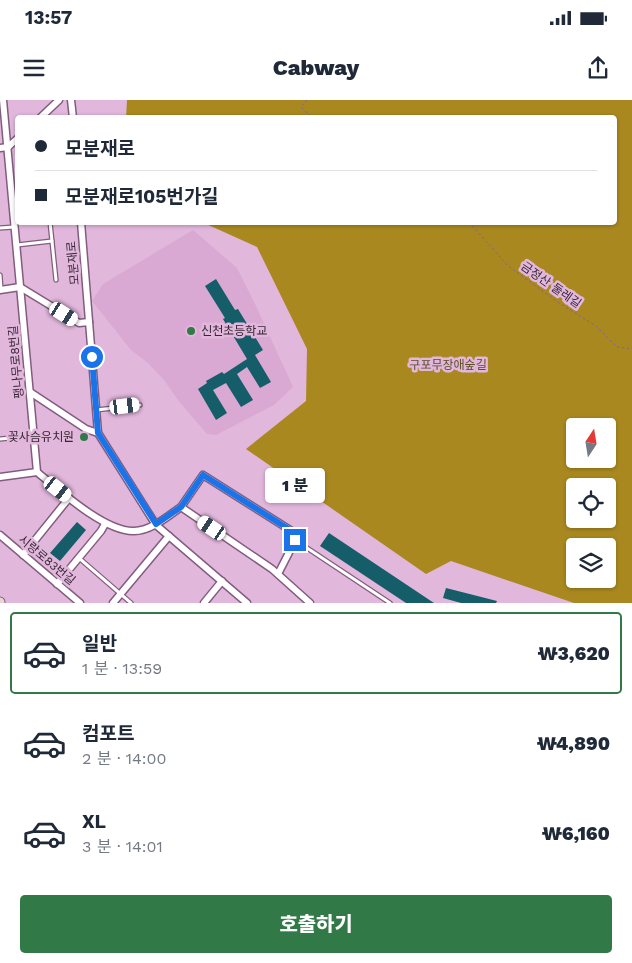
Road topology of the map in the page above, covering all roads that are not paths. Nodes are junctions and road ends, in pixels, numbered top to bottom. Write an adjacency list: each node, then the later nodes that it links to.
1 (3, 100): 7 (street, 팽나무로8번길)
2 (59, 100): 4 (street)
3 (71, 100): 5 (street)
4 (43, 115)
5 (73, 115)
6 (15, 141): 7 (street)
7 (8, 147): 8 (street); 11 (street, 팽나무로8번길)
8 (0, 148)
9 (50, 225): 13 (lane)
10 (81, 225): 19 (street, 모분재로)
11 (15, 226): 12 (lane); 14 (street, 팽나무로8번길)
12 (0, 228)
13 (52, 241): 14 (lane); 16 (lane)
14 (17, 245): 17 (street, 팽나무로8번길)
15 (0, 275): 18 (lane)
16 (56, 280)
17 (20, 287): 18 (street); 19 (street); 20 (street, 팽나무로8번길)
18 (1, 290)
19 (89, 322): 22 (street, 모분재로)
20 (30, 392): 23 (street); 24 (street, 팽나무로8번길)
21 (140, 405): 22 (lane)
22 (96, 410): 23 (street, 모분재로)
23 (98, 433): 31 (street, 모분재로)
24 (34, 436): 25 (lane); 26 (street, 팽나무로8번길)
25 (0, 439)
26 (37, 472): 27 (street); 28 (street)
27 (0, 477)
28 (69, 498): 30 (street); 35 (street)
29 (181, 507): 31 (street); 34 (street); 37 (street)
30 (105, 524): 31 (street); 36 (street)
31 (156, 524): 33 (street, 모분재로)
32 (0, 535): 35 (street, 시랑로83번길)
33 (169, 536): 38 (street, 모분재로); 40 (street)
34 (295, 540): 37 (street); 47 (lane)
35 (23, 555): 39 (street, 시랑로83번길)
36 (79, 557): 39 (street); 40 (lane)
37 (278, 574): 46 (street)
38 (222, 581): 44 (street); 45 (street, 모분재로)
39 (57, 584): 41 (street, 시랑로83번길)
40 (121, 594): 42 (street); 43 (lane)
41 (80, 603)
42 (113, 603)
43 (131, 603)
44 (204, 603)
45 (248, 603)
46 (310, 603)
47 (390, 603)

